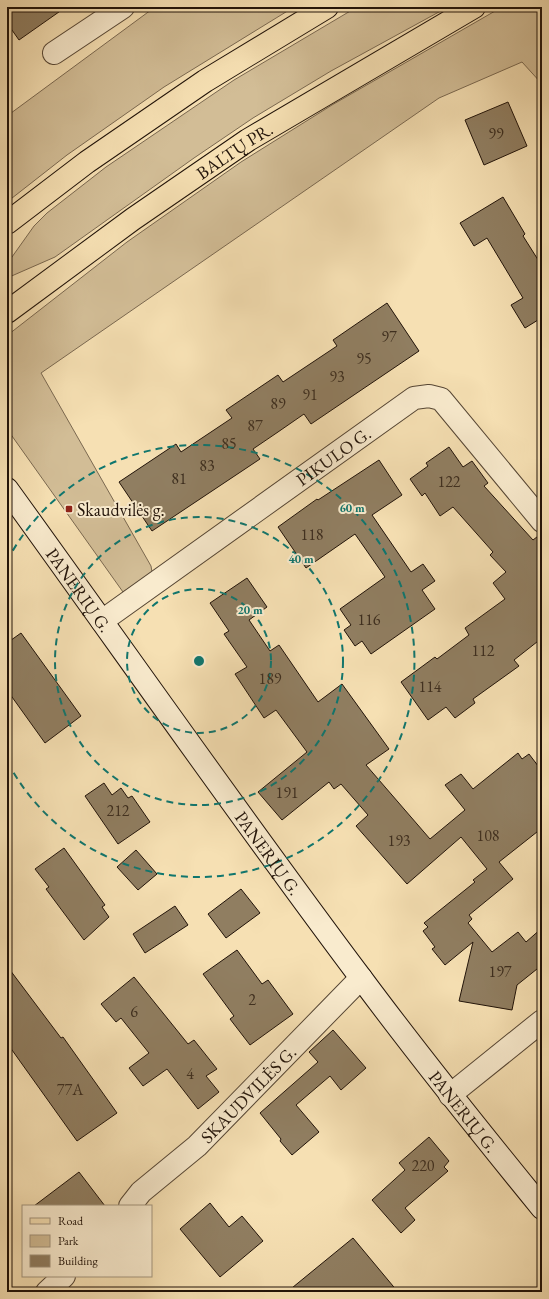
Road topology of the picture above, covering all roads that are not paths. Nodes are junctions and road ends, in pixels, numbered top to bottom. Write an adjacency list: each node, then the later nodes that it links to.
1 (123, 7): 4 (street)
2 (327, 7): 5 (main road)
3 (474, 7): 6 (main road, BALTŲ PR.)
4 (54, 53)
5 (7, 223)
6 (7, 312)
7 (7, 489): 9 (street, PANERIŲ G.)
8 (542, 521): 9 (street, PIKULO G.)
9 (102, 621): 10 (street, PANERIŲ G.)
10 (360, 978): 12 (street, PANERIŲ G.); 13 (street, SKAUDVILĖS G.)
11 (542, 1021): 12 (street)
12 (450, 1095): 14 (street, PANERIŲ G.)
13 (131, 1205)
14 (542, 1208)
15 (63, 1277): 16 (street)
16 (47, 1292)

